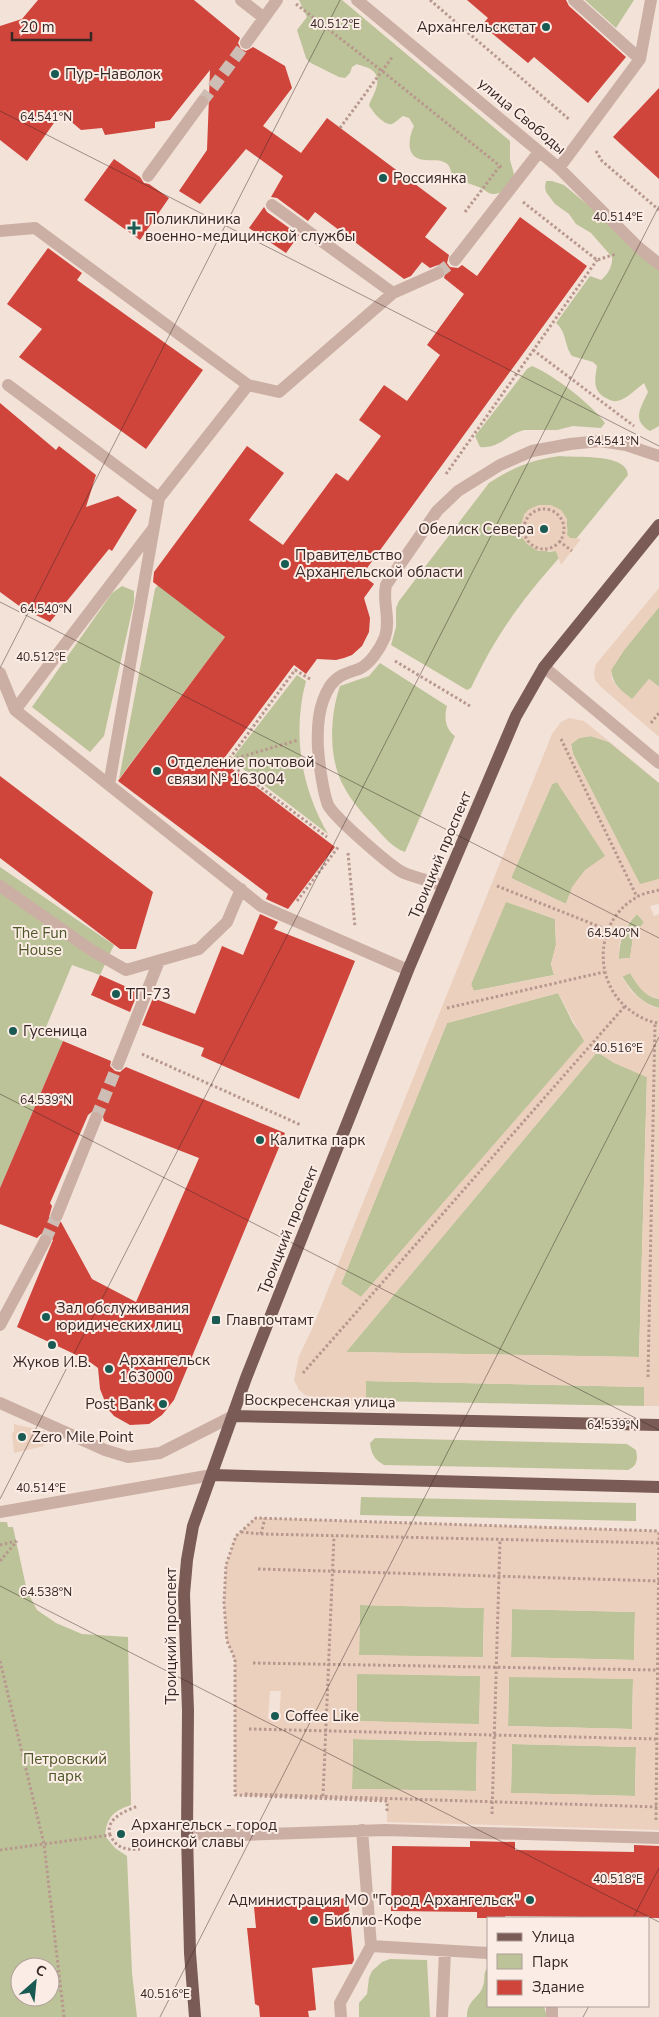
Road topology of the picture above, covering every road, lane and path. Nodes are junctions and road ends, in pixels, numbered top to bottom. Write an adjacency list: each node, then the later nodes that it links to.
1 (241, 0): 8 (street)
2 (277, 0): 8 (street)
3 (291, 0): 12 (path)
4 (357, 0): 9 (street, улица Свободы)
5 (430, 0): 15 (path)
6 (574, 0): 11 (street)
7 (651, 0): 11 (street)
8 (264, 18): 10 (street)
9 (405, 39): 12 (path); 16 (street, улица Свободы)
10 (246, 43)
11 (640, 59): 15 (street)
12 (382, 70): 14 (path); 19 (path)
13 (202, 102): 18 (street)
14 (340, 128)
15 (584, 132): 17 (street); 21 (path)
16 (539, 152): 17 (street, улица Свободы); 19 (street)
17 (559, 168): 23 (street, улица Свободы)
18 (148, 176)
19 (509, 191): 24 (street); 25 (path)
20 (272, 205): 28 (street)
21 (659, 210)
22 (0, 231): 31 (street)
23 (638, 247): 25 (path); 26 (street, улица Свободы)
24 (455, 260)
25 (597, 260): 29 (path)
26 (659, 264)
27 (438, 273): 28 (street)
28 (393, 293): 31 (street)
29 (533, 350): 32 (path); 34 (path)
30 (8, 385): 35 (street)
31 (248, 385): 35 (street)
32 (635, 426)
33 (659, 456): 40 (street)
34 (442, 481)
35 (159, 498): 37 (street)
36 (659, 525): 41 (main road, Троицкий проспект)
37 (154, 527): 44 (street); 51 (street)
38 (559, 541): 38 (path); 39 (path)
39 (572, 551)
40 (377, 650): 43 (path); 47 (street)
41 (544, 667): 50 (street); 54 (main road, Троицкий проспект)
42 (0, 673): 44 (street)
43 (470, 706)
44 (15, 710): 51 (street)
45 (659, 713): 46 (path)
46 (651, 723)
47 (318, 734): 49 (path); 52 (street)
48 (561, 739): 58 (path)
49 (226, 762)
50 (659, 764)
51 (109, 785): 56 (street)
52 (347, 828): 54 (street); 60 (path)
53 (0, 886): 61 (street)
54 (444, 886): 62 (main road, Троицкий проспект)
55 (497, 886): 59 (path)
56 (241, 890): 60 (street); 61 (street)
57 (659, 890): 58 (path)
58 (637, 897): 59 (path)
59 (608, 930): 63 (path)
60 (357, 948): 62 (street)
61 (159, 961): 67 (street)
62 (408, 970): 77 (main road, Троицкий проспект)
63 (604, 972): 64 (path); 65 (path)
64 (625, 1006): 66 (path); 74 (path)
65 (447, 1008)
66 (657, 1023): 75 (path)
67 (125, 1047): 68 (street); 70 (path)
68 (118, 1064)
69 (96, 1118): 71 (street)
70 (301, 1125)
71 (57, 1215)
72 (45, 1241): 73 (street)
73 (0, 1324)
74 (303, 1373)
75 (648, 1376)
76 (0, 1403): 77 (street, Воскресенская улица)
77 (233, 1416): 78 (main road, Воскресенская улица); 79 (main road, Троицкий проспект)
78 (659, 1425)
79 (212, 1475): 80 (main road); 81 (street); 112 (main road, Троицкий проспект)
80 (659, 1487)
81 (0, 1512)
82 (265, 1518): 83 (path); 84 (path); 85 (path)
83 (659, 1531): 88 (path)
84 (241, 1532): 85 (path); 110 (path)
85 (261, 1534): 86 (path)
86 (334, 1536): 87 (path); 92 (path)
87 (500, 1540): 88 (path); 93 (path)
88 (659, 1543): 94 (path)
89 (0, 1545): 90 (path)
90 (0, 1561)
91 (258, 1569): 92 (path)
92 (332, 1571): 93 (path); 97 (path)
93 (499, 1576): 94 (path); 98 (path)
94 (659, 1581): 99 (path)
95 (0, 1661): 116 (path)
96 (253, 1662): 97 (path)
97 (328, 1664): 98 (path); 102 (path)
98 (497, 1667): 99 (path); 103 (path)
99 (657, 1670): 100 (path)
100 (658, 1698): 104 (path)
101 (249, 1729): 102 (path)
102 (326, 1731): 103 (path); 106 (path)
103 (494, 1734): 104 (path); 107 (path)
104 (656, 1739): 109 (path)
105 (245, 1794): 106 (path)
106 (324, 1796): 107 (path)
107 (493, 1802): 109 (path); 113 (path)
108 (138, 1806): 114 (path)
109 (658, 1807): 115 (path)
110 (387, 1815)
111 (362, 1830): 112 (street); 113 (street); 119 (street)
112 (187, 1834): 123 (main road, Троицкий проспект)
113 (492, 1834): 115 (street)
114 (110, 1835): 116 (path); 117 (path)
115 (657, 1838)
116 (44, 1844): 118 (path); 122 (path)
117 (140, 1849)
118 (0, 1850)
119 (371, 1946): 120 (street); 124 (street)
120 (445, 1952): 121 (street); 125 (street)
121 (487, 1953)
122 (64, 2017)
123 (195, 2017)
124 (341, 2017)
125 (442, 2017)

